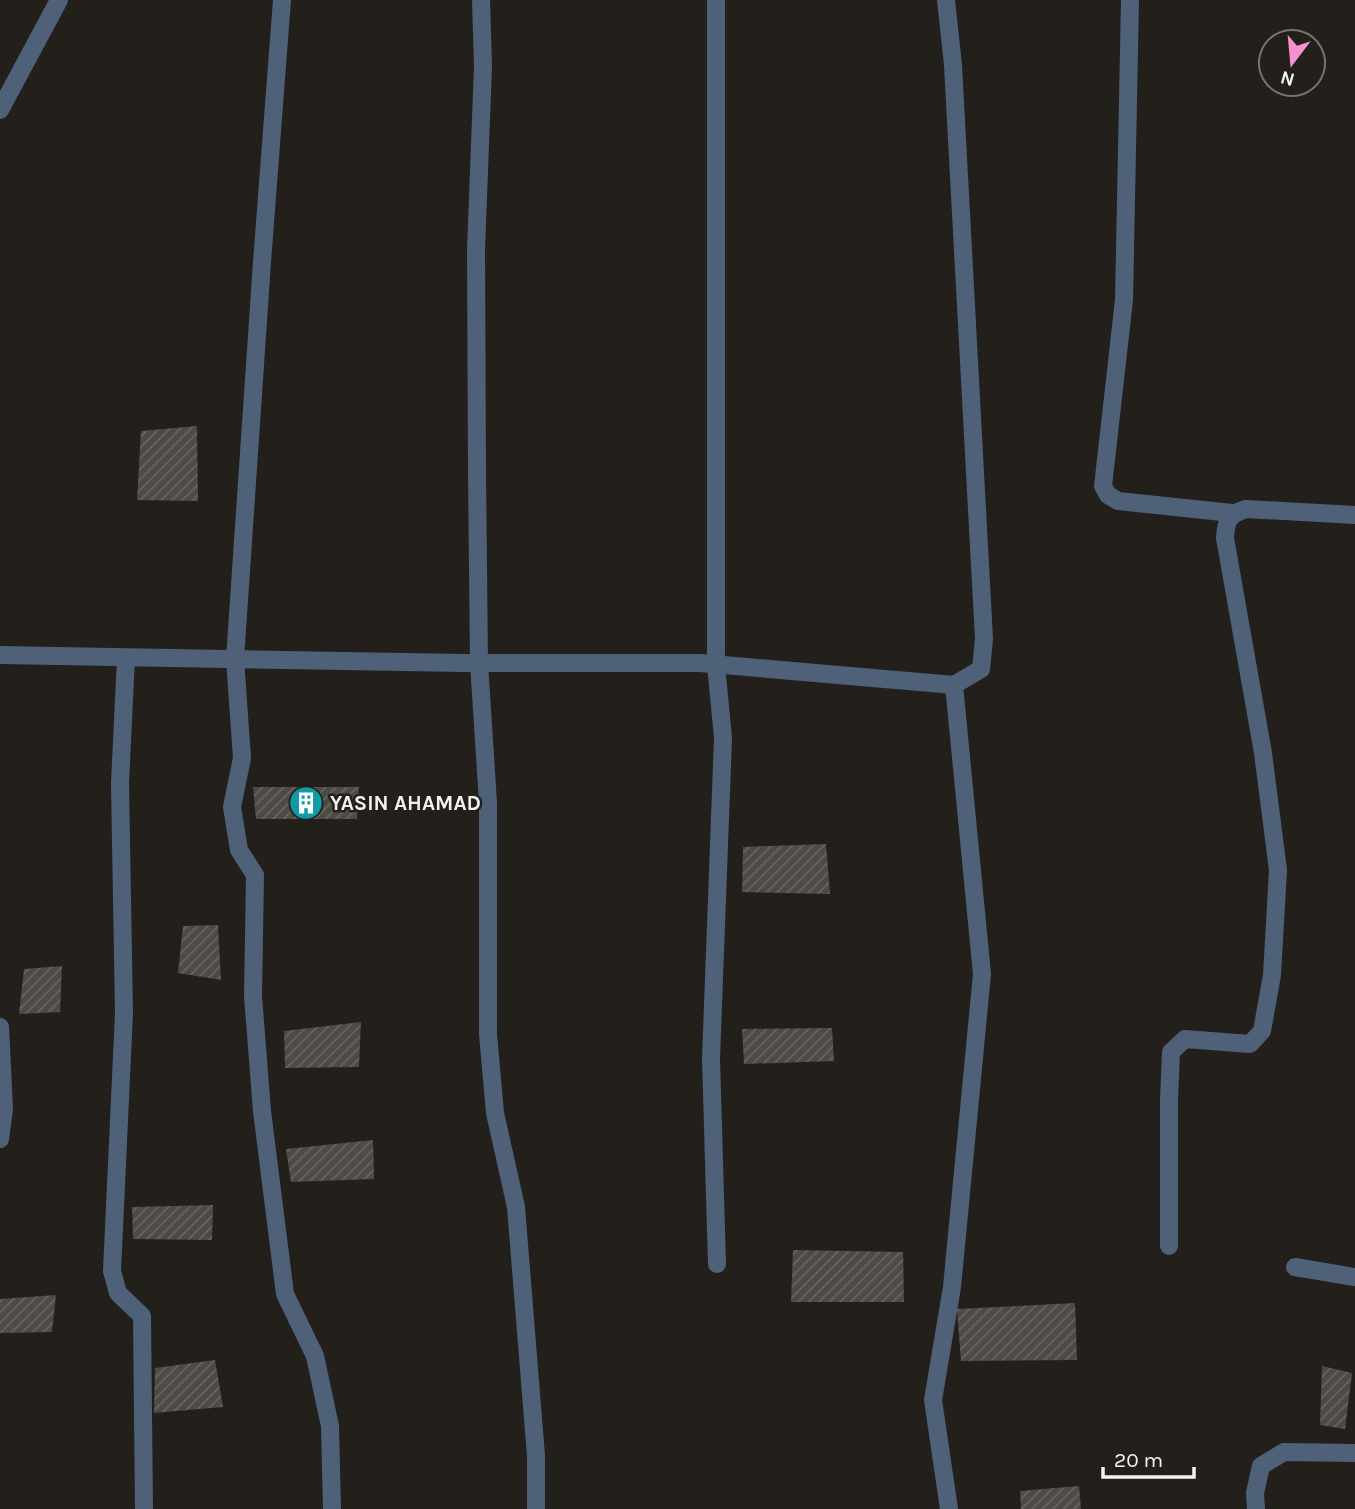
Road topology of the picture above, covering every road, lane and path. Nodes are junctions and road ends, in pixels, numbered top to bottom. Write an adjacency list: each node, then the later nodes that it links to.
1 (59, 0): 7 (street)
2 (282, 0): 12 (street)
3 (481, 0): 13 (street)
4 (716, 0): 14 (street)
5 (946, 0): 15 (street)
6 (1130, 0): 8 (street)
7 (0, 110)
8 (1232, 513): 9 (street); 18 (street)
9 (1355, 515)
10 (0, 655): 11 (street)
11 (125, 658): 12 (street); 23 (street)
12 (235, 659): 13 (street); 24 (street)
13 (479, 663): 14 (street); 25 (street)
14 (716, 665): 15 (street); 19 (street)
15 (954, 685): 26 (street)
16 (0, 1027): 17 (street)
17 (0, 1139)
18 (1169, 1246)
19 (717, 1264)
20 (1295, 1267): 21 (street)
21 (1355, 1277)
22 (1355, 1453): 27 (street)
23 (144, 1509)
24 (332, 1509)
25 (536, 1509)
26 (949, 1509)
27 (1256, 1509)

